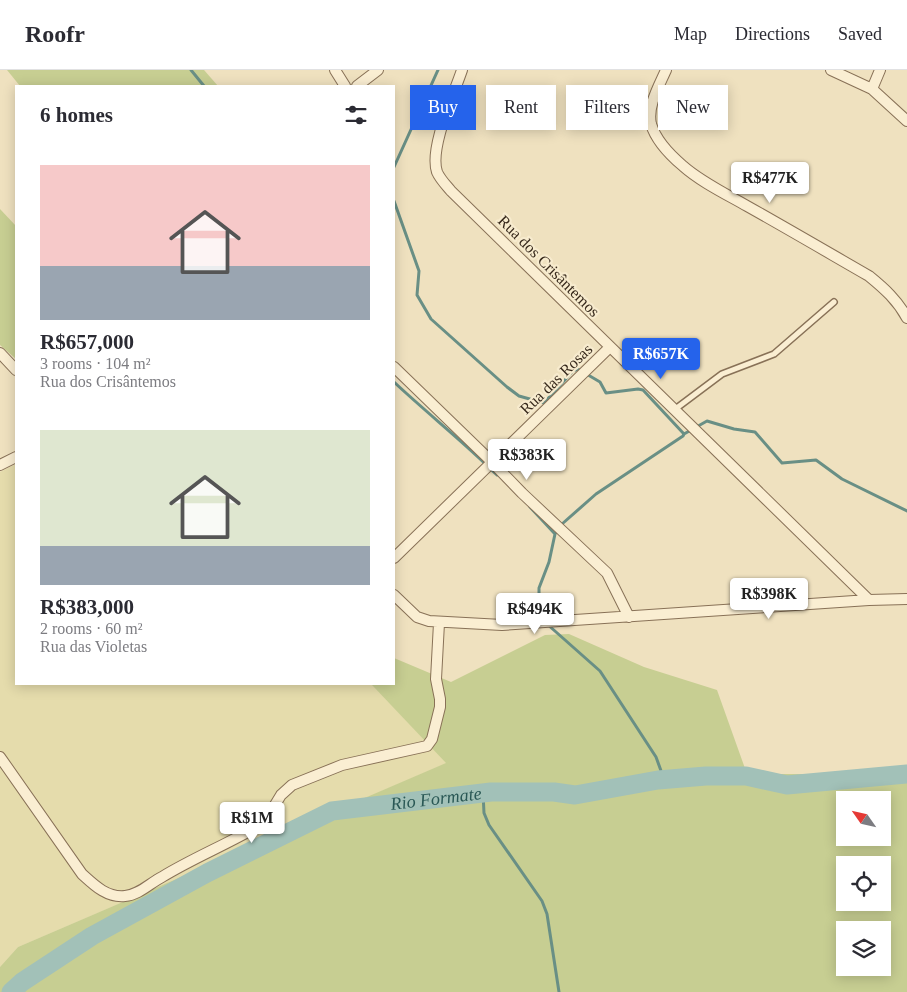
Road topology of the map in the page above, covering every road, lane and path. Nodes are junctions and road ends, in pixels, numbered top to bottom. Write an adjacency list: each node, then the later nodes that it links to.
1 (335, 70): 7 (street)
2 (378, 70): 8 (street)
3 (462, 70): 13 (street, Rua dos Crisântemos)
4 (666, 70): 12 (street)
5 (831, 70): 9 (street)
6 (880, 70): 9 (street)
7 (344, 85)
8 (358, 85)
9 (872, 89): 10 (street)
10 (907, 121)
11 (834, 302): 17 (lane)
12 (907, 318)
13 (610, 347): 17 (street, Rua dos Crisântemos); 19 (street, Rua das Rosas)
14 (0, 352): 16 (street)
15 (395, 368): 19 (street)
16 (15, 369)
17 (674, 410): 24 (street, Rua dos Crisântemos)
18 (15, 458): 20 (street)
19 (492, 462): 21 (street, Rua das Rosas); 25 (street)
20 (0, 466)
21 (395, 557)
22 (395, 596): 26 (street)
23 (907, 599): 24 (street)
24 (869, 600): 25 (street)
25 (629, 617): 26 (street)
26 (439, 622): 27 (street)
27 (0, 757)

